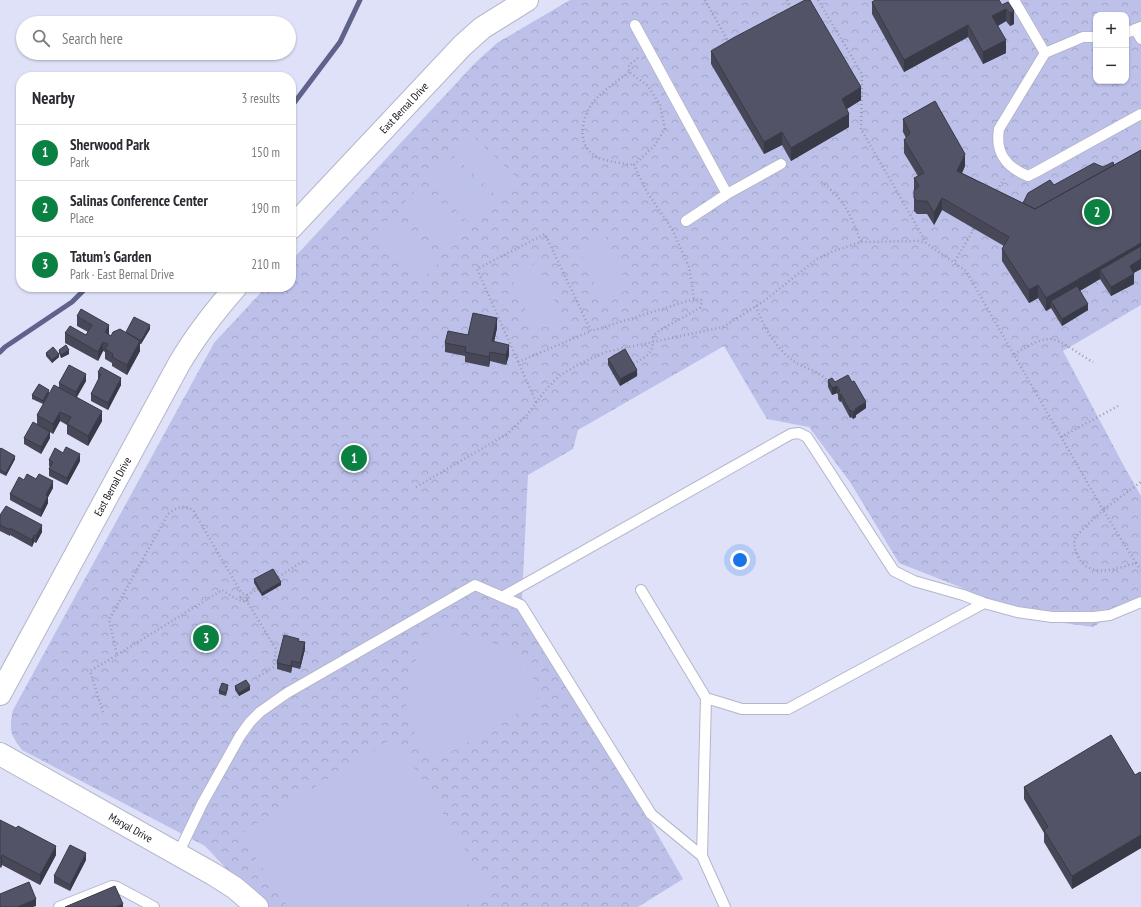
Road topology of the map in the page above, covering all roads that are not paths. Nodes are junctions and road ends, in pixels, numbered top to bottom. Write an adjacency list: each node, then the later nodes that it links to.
1 (527, 0): 12 (main road, East Bernal Drive)
2 (1014, 0): 7 (lane)
3 (635, 25): 10 (lane)
4 (1134, 30): 6 (lane)
5 (1093, 37): 7 (lane)
6 (1141, 39)
7 (1046, 53): 8 (lane)
8 (1141, 114)
9 (781, 164): 10 (lane)
10 (727, 194): 11 (lane)
11 (686, 221)
12 (296, 223)
13 (232, 292): 18 (main road, East Bernal Drive)
14 (641, 590): 19 (lane)
15 (502, 597): 17 (lane); 21 (lane); 22 (lane)
16 (1141, 602): 17 (lane)
17 (984, 603): 19 (lane)
18 (0, 694)
19 (706, 698): 22 (lane)
20 (0, 754): 21 (main road, Maryal Drive)
21 (178, 854): 25 (main road, Maryal Drive)
22 (702, 856): 26 (lane)
23 (59, 907): 24 (lane)
24 (154, 907)
25 (257, 907)
26 (725, 907)

